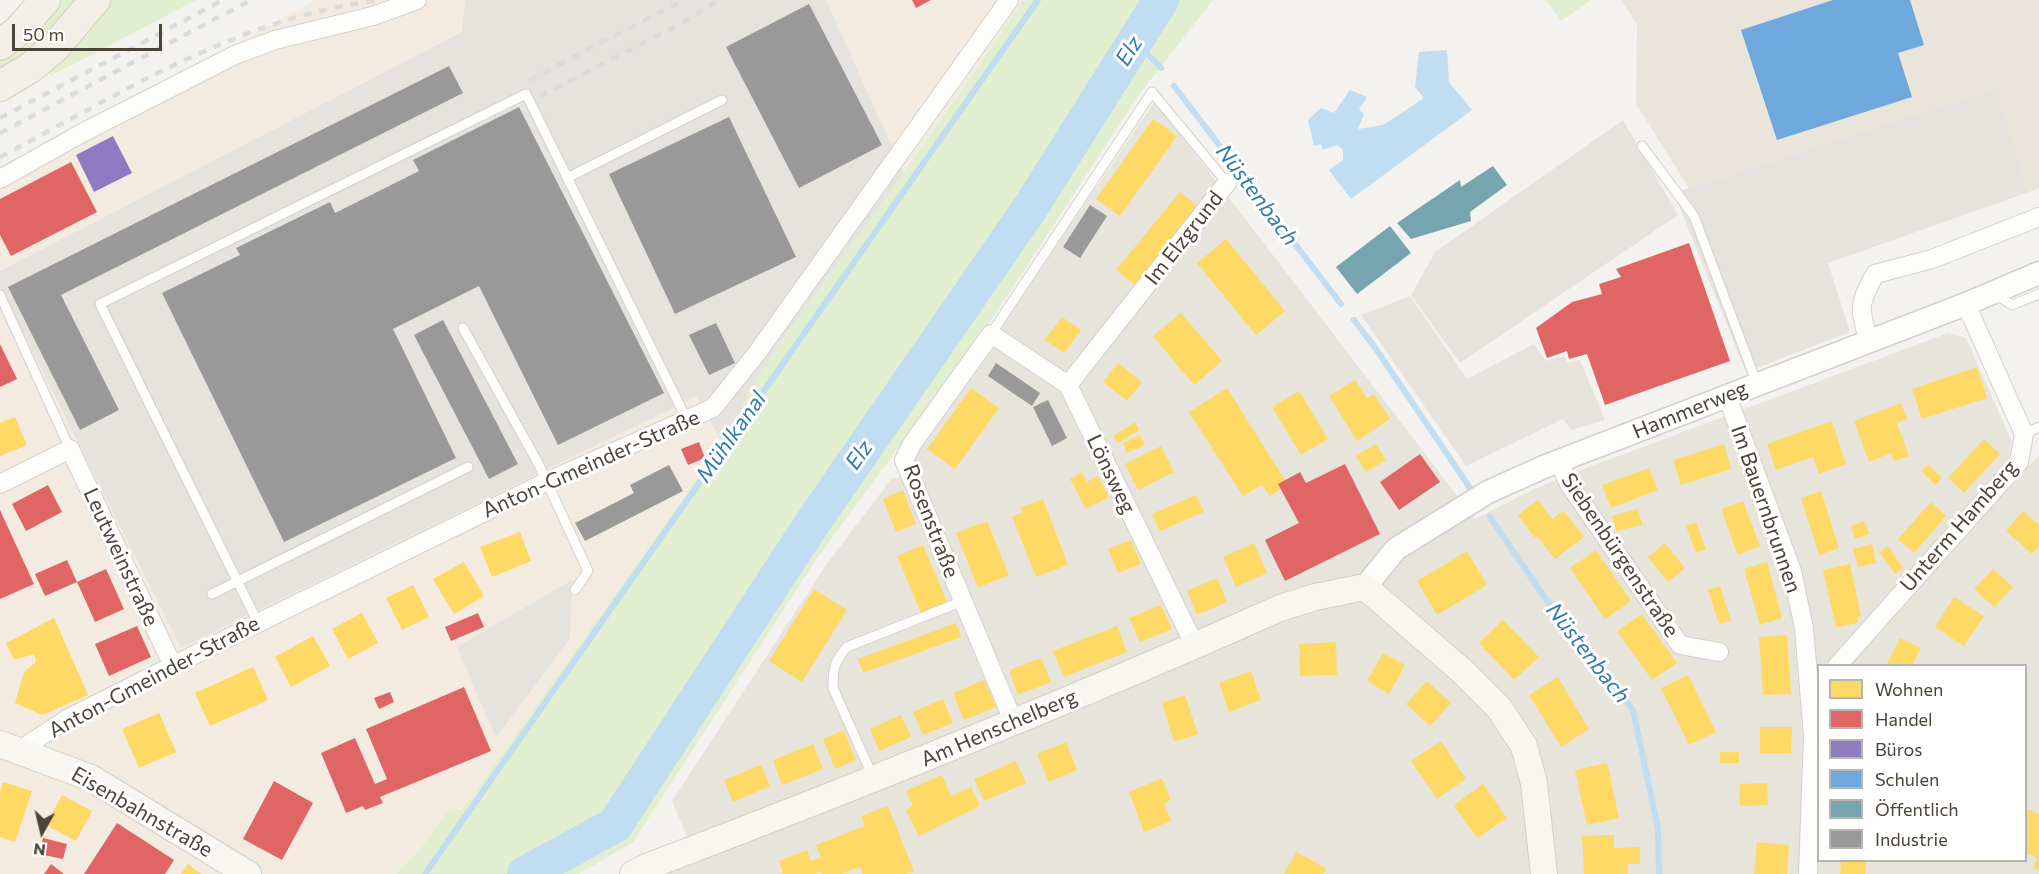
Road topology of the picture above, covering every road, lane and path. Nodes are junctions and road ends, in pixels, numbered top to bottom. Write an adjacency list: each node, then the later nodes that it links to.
1 (45, 0): 5 (main road)
2 (94, 0): 6 (main road)
3 (417, 0): 10 (street)
4 (1009, 0): 24 (street, Anton-Gmeinder-Straße)
5 (0, 45)
6 (0, 86)
7 (722, 100): 9 (lane)
8 (1642, 146): 21 (lane)
9 (567, 178): 24 (lane); 31 (lane)
10 (0, 179)
11 (1227, 183): 19 (lane, Im Elzgrund); 22 (street, Im Elzgrund)
12 (2039, 217): 20 (street)
13 (2039, 273): 14 (street, Hammerweg)
14 (1993, 293): 15 (lane); 17 (street, Hammerweg)
15 (2039, 294)
16 (0, 295): 26 (lane)
17 (1966, 304): 20 (street, Hammerweg); 25 (street, Unterm Hamberg)
18 (464, 328): 29 (lane)
19 (991, 334): 22 (street); 35 (street, Rosenstraße)
20 (1869, 342): 21 (street, Hammerweg)
21 (1756, 384): 23 (street, Hammerweg)
22 (1068, 385): 37 (street, Lönsweg)
23 (1727, 396): 27 (street, Hammerweg); 41 (street, Im Bauernbrunnen)
24 (687, 420): 29 (street, Anton-Gmeinder-Straße)
25 (2031, 431): 39 (street, Unterm Hamberg)
26 (70, 448): 30 (street); 40 (street, Leutweinstraße)
27 (1559, 462): 32 (street, Hammerweg); 38 (street, Siebenbürgenstraße)
28 (468, 467): 31 (lane)
29 (546, 482): 33 (lane); 36 (street, Anton-Gmeinder-Straße)
30 (0, 484)
31 (238, 581): 34 (lane); 36 (lane)
32 (1365, 587): 37 (main road, Am Henschelberg); 47 (main road)
33 (575, 590)
34 (212, 594)
35 (963, 601): 42 (street, Rosenstraße); 44 (lane)
36 (258, 622): 40 (street, Anton-Gmeinder-Straße)
37 (1195, 646): 42 (main road, Am Henschelberg)
38 (1719, 652)
39 (1839, 664)
40 (173, 666): 43 (street, Anton-Gmeinder-Straße)
41 (1814, 676): 48 (street, Im Bauernbrunnen)
42 (1014, 723): 44 (main road, Am Henschelberg)
43 (10, 747): 45 (main road, Eisenbahnstraße)
44 (874, 780): 46 (main road, Am Henschelberg)
45 (248, 874)
46 (633, 874)
47 (1544, 874)
48 (1808, 874)

